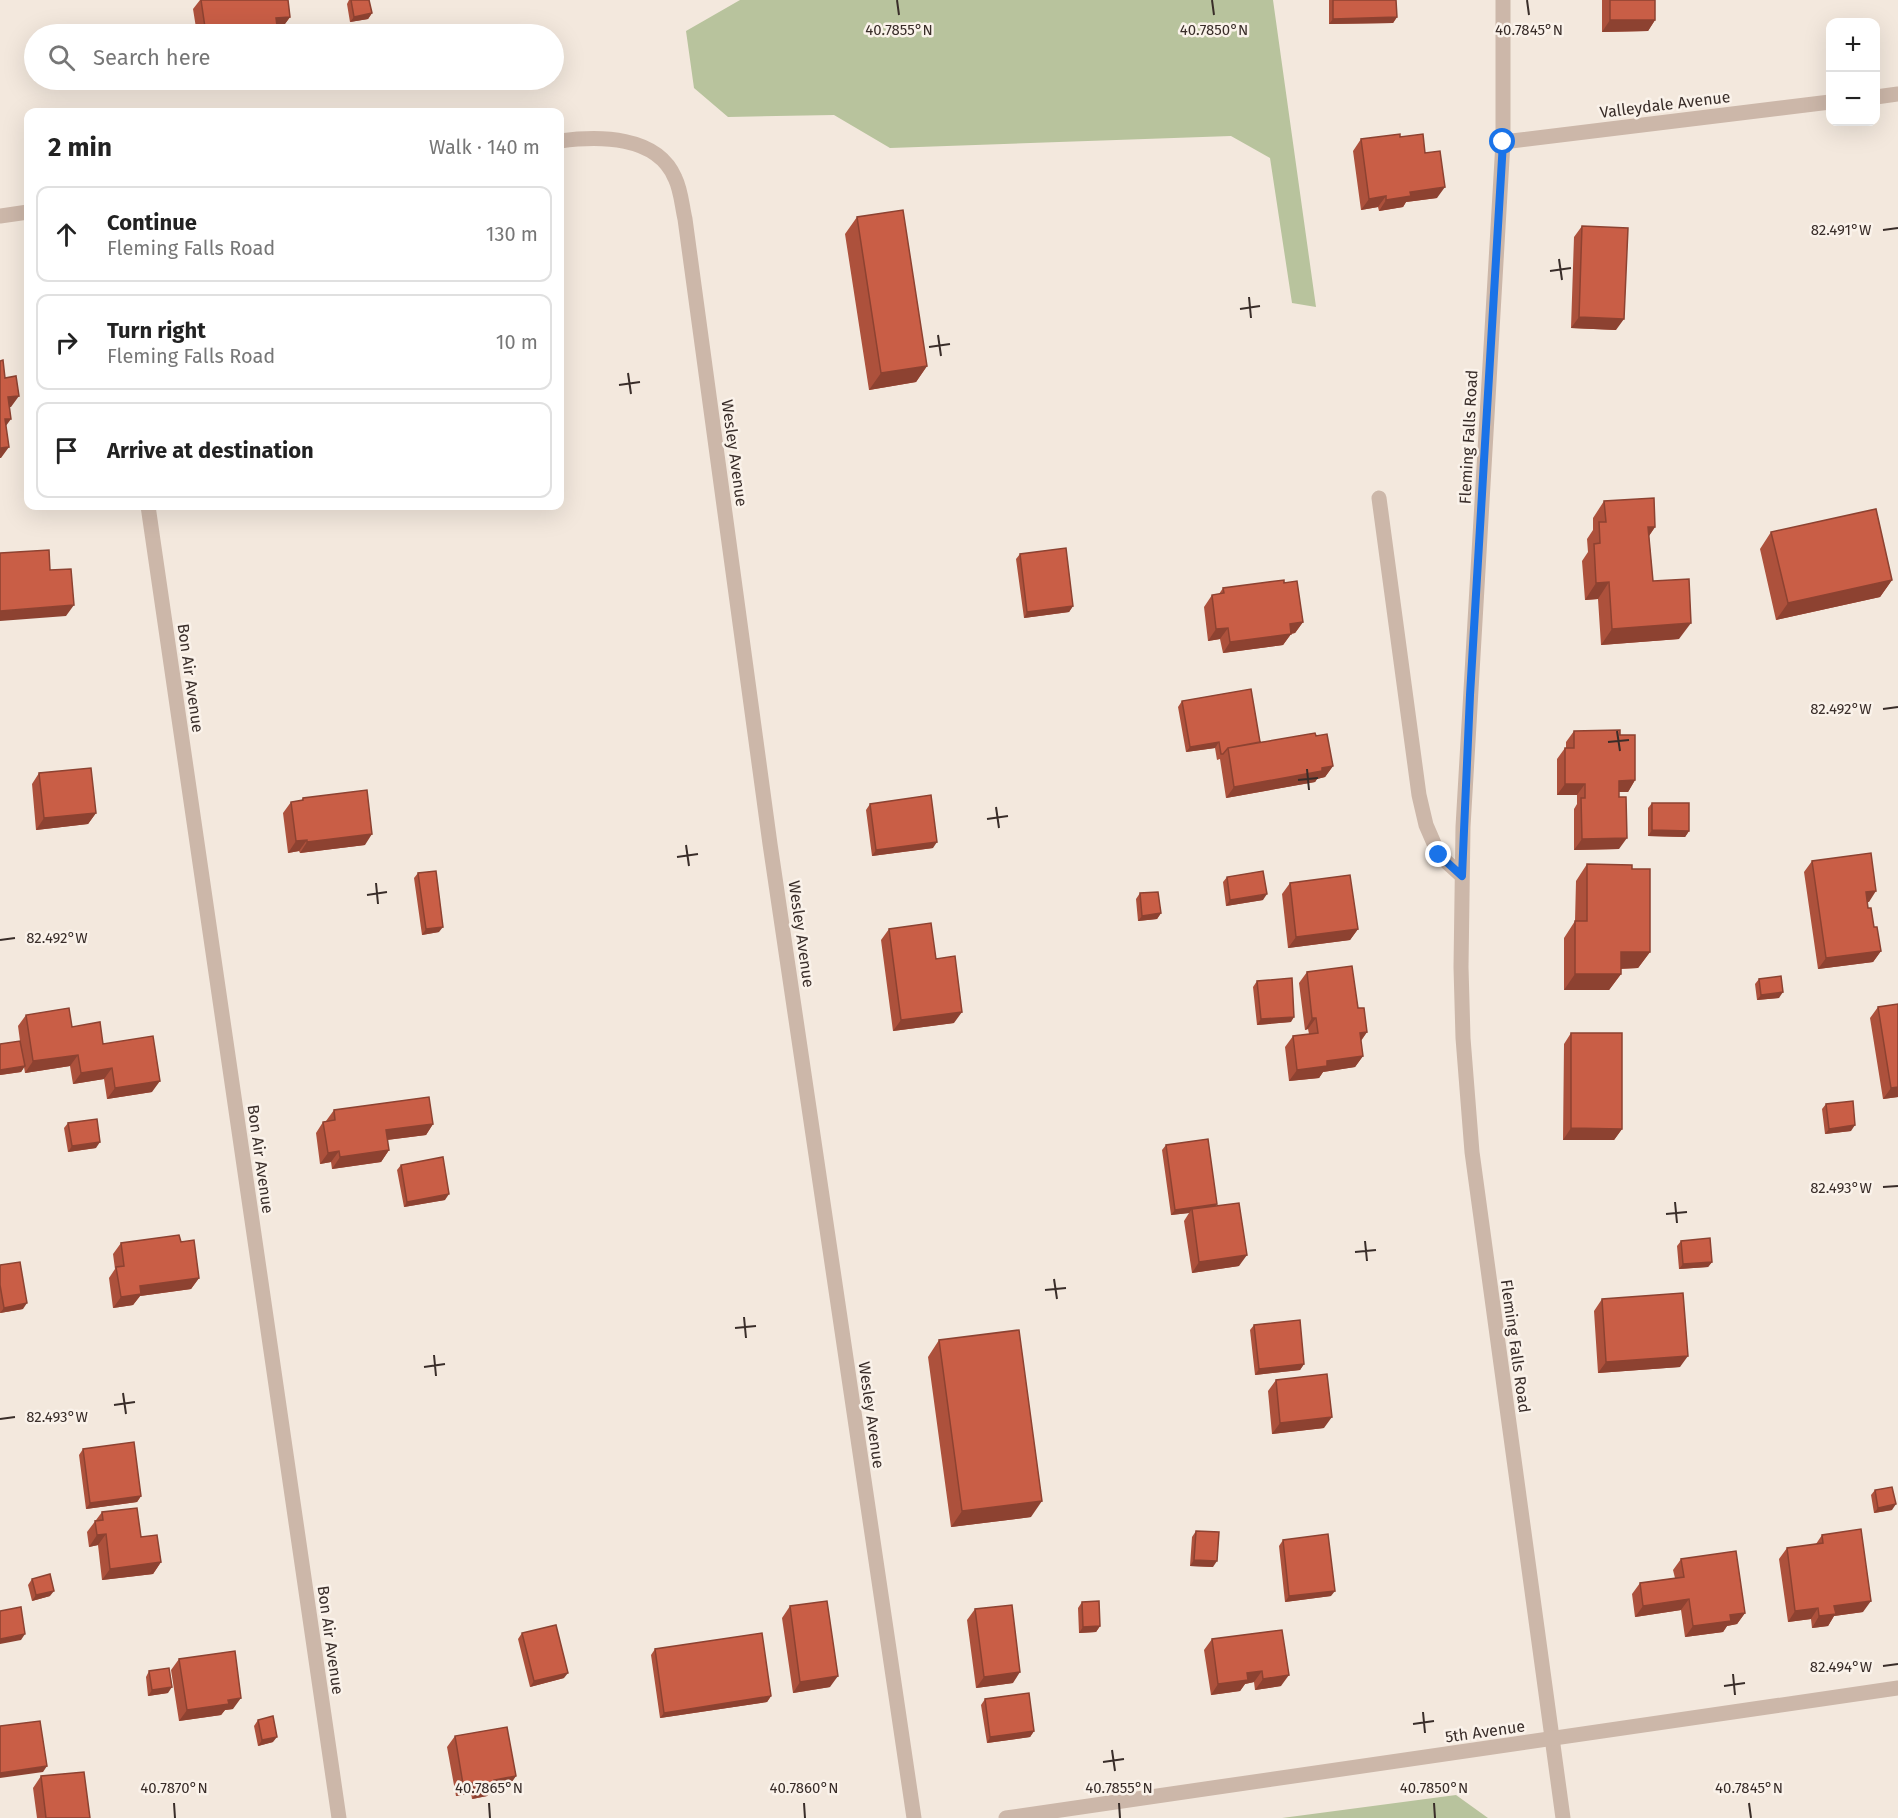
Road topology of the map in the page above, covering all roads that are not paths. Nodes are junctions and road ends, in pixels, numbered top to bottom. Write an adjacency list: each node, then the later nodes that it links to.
1 (1503, 0): 6 (street, Fleming Falls Road)
2 (1898, 94): 3 (street)
3 (1880, 96)
4 (1826, 102): 6 (street, Valleydale Avenue)
5 (564, 140): 15 (street, Wesley Avenue)
6 (1503, 142): 11 (street, Fleming Falls Road)
7 (24, 213): 8 (street)
8 (0, 216)
9 (1378, 498): 11 (street)
10 (149, 510): 14 (street, Bon Air Avenue)
11 (1462, 876): 13 (street, Fleming Falls Road)
12 (1898, 1688): 13 (street, 5th Avenue)
13 (1551, 1740): 16 (street, 5th Avenue); 17 (street, Fleming Falls Road)
14 (339, 1818)
15 (914, 1818)
16 (1006, 1818)
17 (1563, 1818)

